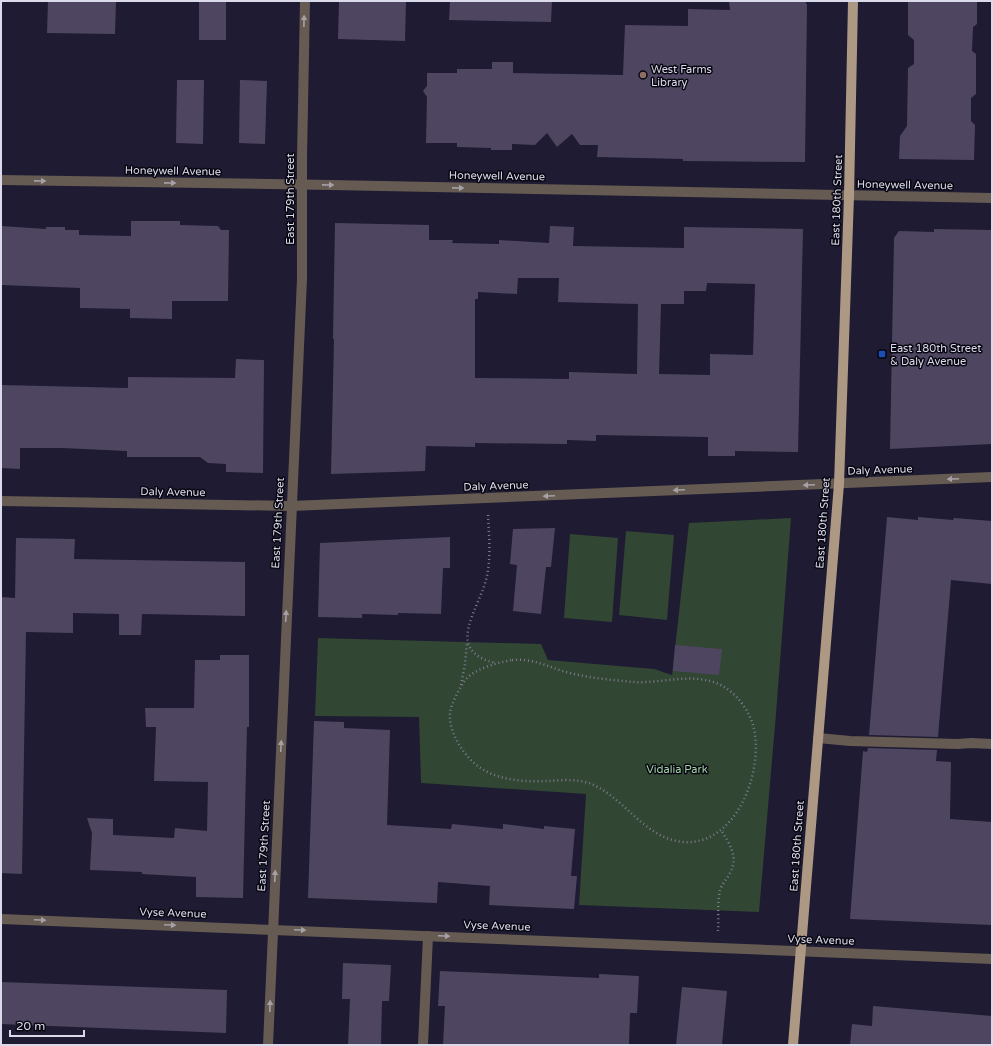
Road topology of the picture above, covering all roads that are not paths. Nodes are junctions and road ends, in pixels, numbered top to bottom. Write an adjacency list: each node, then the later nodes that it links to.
1 (305, 1): 4 (street, East 179th Street, one-way to 1)
2 (853, 1): 5 (main road, East 180th Street)
3 (1, 180): 4 (street, Honeywell Avenue, one-way to 4)
4 (302, 184): 5 (street, Honeywell Avenue, one-way to 5); 10 (street, East 179th Street)
5 (849, 196): 6 (street, Honeywell Avenue); 8 (main road, East 180th Street)
6 (992, 198)
7 (992, 477): 8 (street, Daly Avenue, one-way to 8)
8 (839, 484): 10 (street, Daly Avenue, one-way to 10); 11 (main road, East 180th Street)
9 (1, 501): 10 (street, Daly Avenue)
10 (291, 506): 14 (street, East 179th Street, one-way to 10)
11 (818, 738): 12 (street); 16 (main road, East 180th Street)
12 (992, 744)
13 (1, 919): 14 (street, Vyse Avenue, one-way to 14)
14 (273, 929): 15 (street, Vyse Avenue, one-way to 15); 18 (street, East 179th Street, one-way to 14)
15 (428, 936): 16 (street, Vyse Avenue, one-way to 16); 19 (street)
16 (801, 951): 17 (street, Vyse Avenue); 20 (main road, East 180th Street)
17 (992, 959)
18 (268, 1045)
19 (423, 1045)
20 (793, 1045)

